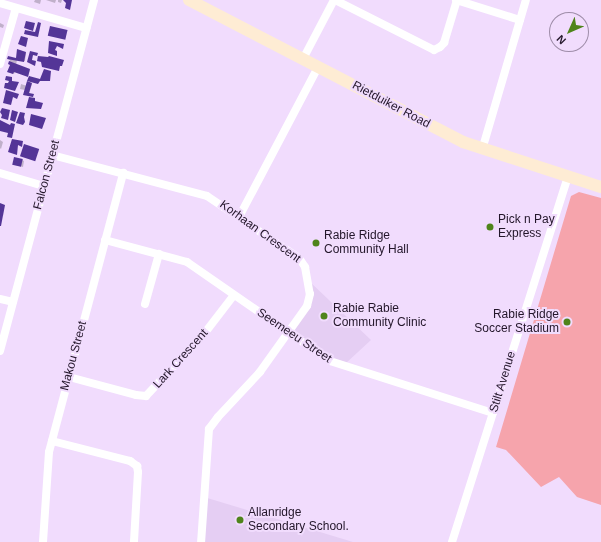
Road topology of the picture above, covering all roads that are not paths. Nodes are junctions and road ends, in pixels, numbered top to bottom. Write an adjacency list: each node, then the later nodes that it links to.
1 (94, 0): 9 (street, Falcon Street)
2 (189, 0): 10 (street, Rietduiker Road)
3 (335, 0): 4 (street); 10 (street)
4 (457, 0): 8 (street)
5 (526, 0): 8 (street)
6 (0, 3): 7 (street)
7 (16, 8): 9 (street); 11 (street)
8 (520, 20): 13 (street)
9 (86, 28): 14 (street, Falcon Street)
10 (303, 59): 12 (street, Rietduiker Road)
11 (0, 64)
12 (318, 67): 13 (street, Rietduiker Road); 20 (street)
13 (482, 150): 17 (street, Rietduiker Road)
14 (52, 155): 16 (street, Korhaan Crescent); 18 (street, Falcon Street)
15 (0, 173): 18 (street)
16 (123, 173): 20 (street, Korhaan Crescent); 21 (street, Makou Street)
17 (568, 177): 19 (street, Rietduiker Road); 30 (street, Stilt Avenue)
18 (44, 186): 25 (street, Falcon Street)
19 (601, 187)
20 (239, 216): 27 (street, Korhaan Crescent)
21 (105, 240): 22 (street, Seemeeu Street); 29 (street, Makou Street)
22 (159, 254): 23 (street, Seemeeu Street); 26 (street)
23 (234, 295): 27 (street, Seemeeu Street); 29 (street, Lark Crescent)
24 (0, 299): 25 (street)
25 (13, 302): 28 (street, Falcon Street)
26 (145, 304)
27 (288, 333): 30 (street, Seemeeu Street); 34 (street, Korhaan Crescent)
28 (0, 351)
29 (69, 377): 31 (street, Makou Street)
30 (493, 413): 35 (street, Stilt Avenue)
31 (52, 441): 32 (street, Makou Street); 33 (street)
32 (42, 542)
33 (134, 542)
34 (201, 542)
35 (452, 542)

